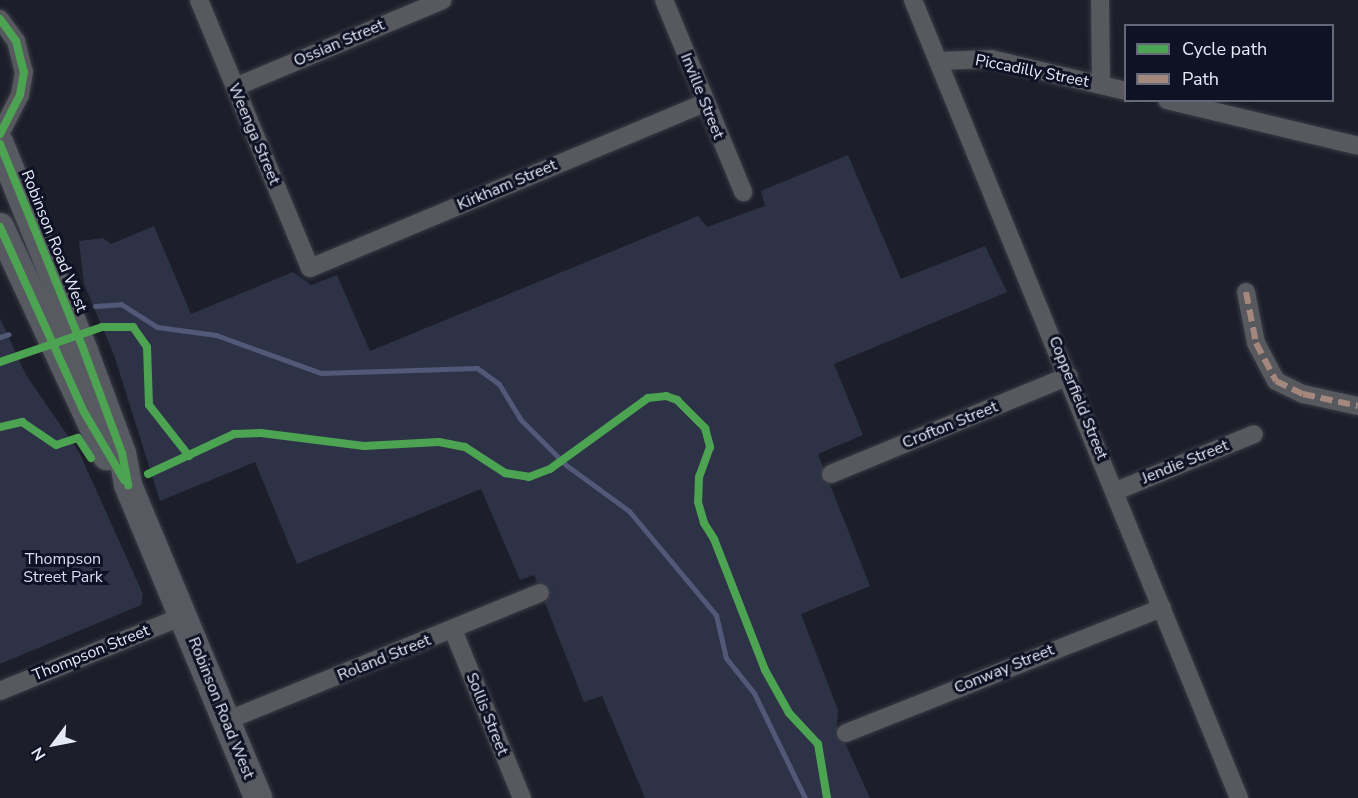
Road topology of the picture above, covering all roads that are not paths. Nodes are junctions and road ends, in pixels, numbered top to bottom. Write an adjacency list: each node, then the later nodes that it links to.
1 (199, 0): 9 (street, Weenga Street)
2 (443, 0): 9 (street, Ossian Street)
3 (664, 0): 12 (street, Inville Street)
4 (913, 0): 7 (street, Copperfield Street)
5 (1100, 0): 8 (street)
6 (0, 19): 13 (street)
7 (938, 61): 8 (street, Piccadilly Street); 20 (street, Copperfield Street)
8 (1101, 85): 10 (street, Piccadilly Street)
9 (235, 87): 18 (street, Weenga Street)
10 (1124, 90)
11 (1175, 102): 15 (street)
12 (704, 103): 16 (street, Inville Street); 18 (street, Kirkham Street)
13 (0, 134)
14 (0, 144): 24 (main road, Robinson Road West)
15 (1358, 146)
16 (742, 192)
17 (0, 228): 24 (main road, Robinson Road West)
18 (310, 268)
19 (1246, 292): 21 (street)
20 (1069, 376): 23 (street, Crofton Street); 25 (street, Copperfield Street)
21 (1358, 406)
22 (1254, 434): 25 (street, Jendie Street)
23 (831, 474)
24 (128, 485): 28 (main road, Robinson Road West)
25 (1116, 490): 27 (street, Copperfield Street)
26 (540, 593): 29 (street, Roland Street)
27 (1162, 608): 32 (street, Conway Street); 35 (street, Copperfield Street)
28 (183, 616): 30 (street, Thompson Street); 31 (main road, Robinson Road West)
29 (453, 630): 31 (street, Roland Street); 34 (street, Sollis Street)
30 (0, 691)
31 (226, 722): 33 (main road, Robinson Road West)
32 (846, 733)
33 (258, 798)
34 (522, 798)
35 (1239, 798)

